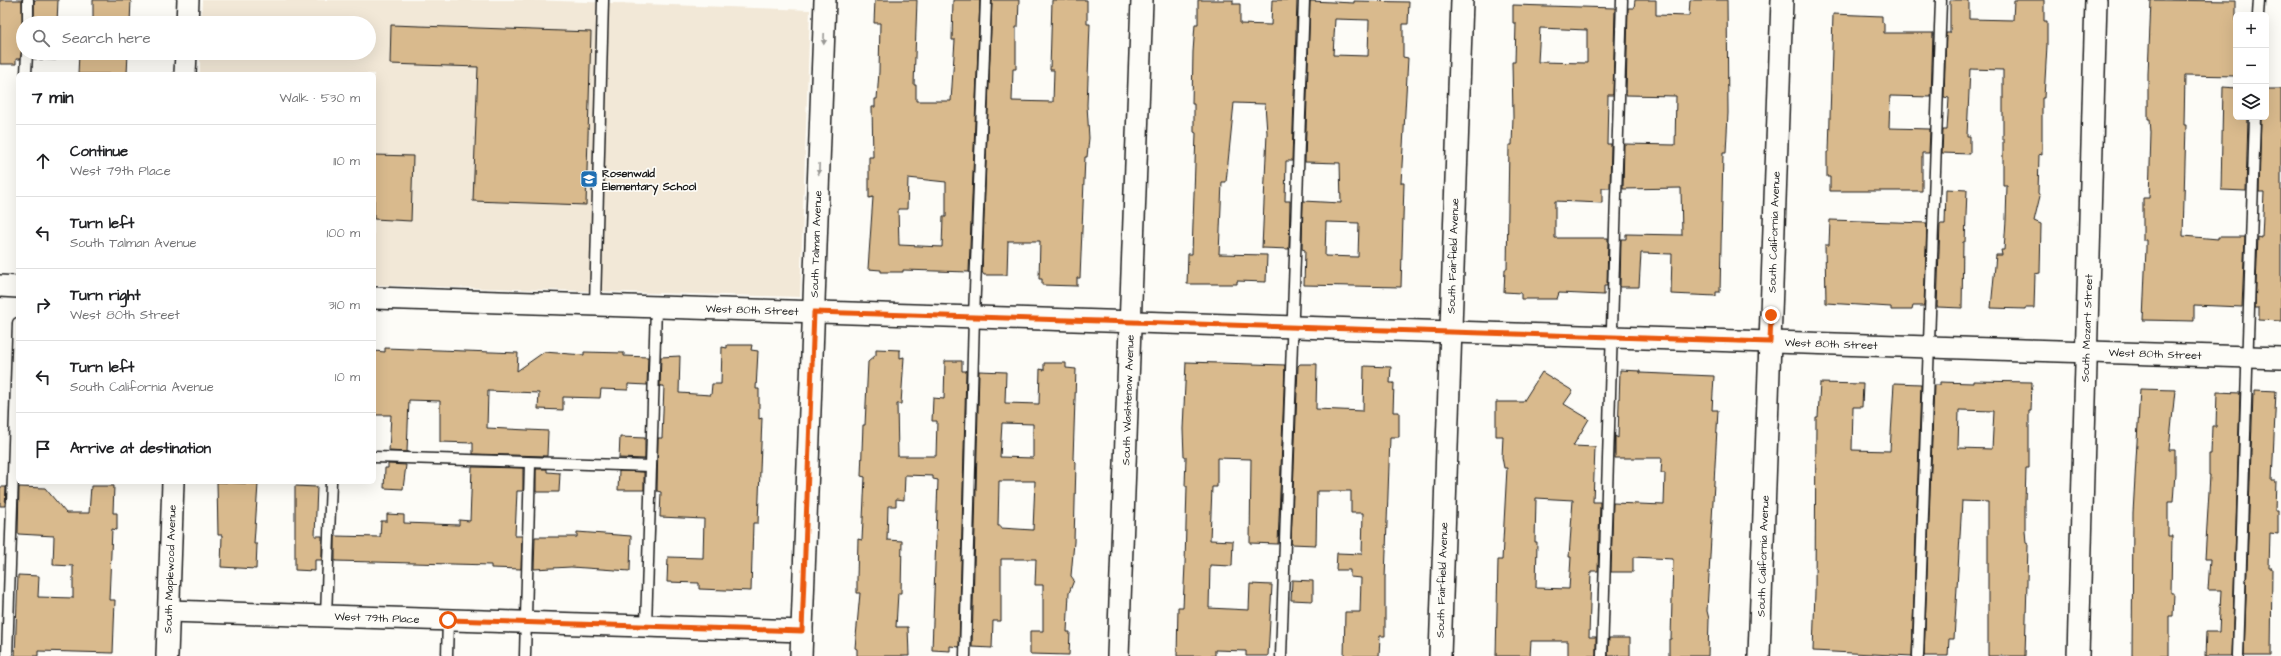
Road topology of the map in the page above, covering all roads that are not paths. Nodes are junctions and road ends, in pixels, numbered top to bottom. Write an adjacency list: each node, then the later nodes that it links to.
1 (28, 0): 15 (lane)
2 (188, 0): 16 (street)
3 (602, 0): 25 (lane)
4 (825, 0): 27 (street, South Talman Avenue, one-way to 27)
5 (986, 0): 28 (lane)
6 (1142, 0): 29 (street, South Washtenaw Avenue)
7 (1304, 0): 30 (lane)
8 (1462, 0): 31 (street, South Fairfield Avenue)
9 (1622, 0): 32 (lane)
10 (1782, 0): 33 (street, South California Avenue)
11 (1941, 0): 34 (lane)
12 (2096, 0): 35 (street, South Mozart Street)
13 (2259, 0): 14 (lane)
14 (2258, 12)
15 (28, 16)
16 (187, 16)
17 (27, 60): 19 (lane)
18 (186, 60): 20 (street)
19 (26, 72)
20 (186, 72)
21 (2255, 120): 36 (lane)
22 (0, 286): 23 (street)
23 (16, 287)
24 (376, 298): 25 (street, West 80th Street)
25 (595, 305): 26 (street, West 80th Street)
26 (656, 307): 27 (street, West 80th Street); 41 (lane)
27 (814, 312): 28 (street, West 80th Street); 49 (street, South Talman Avenue)
28 (974, 317): 29 (street, West 80th Street); 55 (lane)
29 (1130, 322): 30 (street, West 80th Street); 56 (street, South Washtenaw Avenue)
30 (1292, 327): 31 (street, West 80th Street); 57 (lane)
31 (1451, 332): 32 (street, West 80th Street); 58 (street, South Fairfield Avenue)
32 (1611, 337): 33 (street, West 80th Street); 59 (lane)
33 (1770, 342): 34 (street, West 80th Street); 60 (street, South California Avenue)
34 (1930, 347): 35 (street, West 80th Street); 61 (lane)
35 (2086, 352): 36 (street, West 80th Street); 62 (street, South Mozart Street)
36 (2247, 357): 37 (street, West 80th Street); 63 (lane)
37 (2281, 358)
38 (16, 384): 50 (lane)
39 (376, 457): 40 (lane)
40 (530, 463): 41 (lane); 47 (lane)
41 (651, 466): 48 (lane)
42 (173, 484): 44 (street, South Maplewood Avenue)
43 (331, 484): 45 (lane)
44 (169, 611): 45 (street, West 79th Place); 51 (street, South Maplewood Avenue)
45 (326, 616): 46 (street, West 79th Place)
46 (448, 620): 47 (street, West 79th Place); 52 (lane)
47 (526, 622): 48 (street, West 79th Place); 53 (lane)
48 (646, 626): 49 (street, West 79th Place)
49 (802, 631): 54 (street, South Talman Avenue)
50 (7, 656)
51 (167, 656)
52 (447, 656)
53 (525, 656)
54 (801, 656)
55 (965, 656)
56 (1118, 656)
57 (1281, 656)
58 (1440, 656)
59 (1602, 656)
60 (1759, 656)
61 (1918, 656)
62 (2078, 656)
63 (2238, 656)

